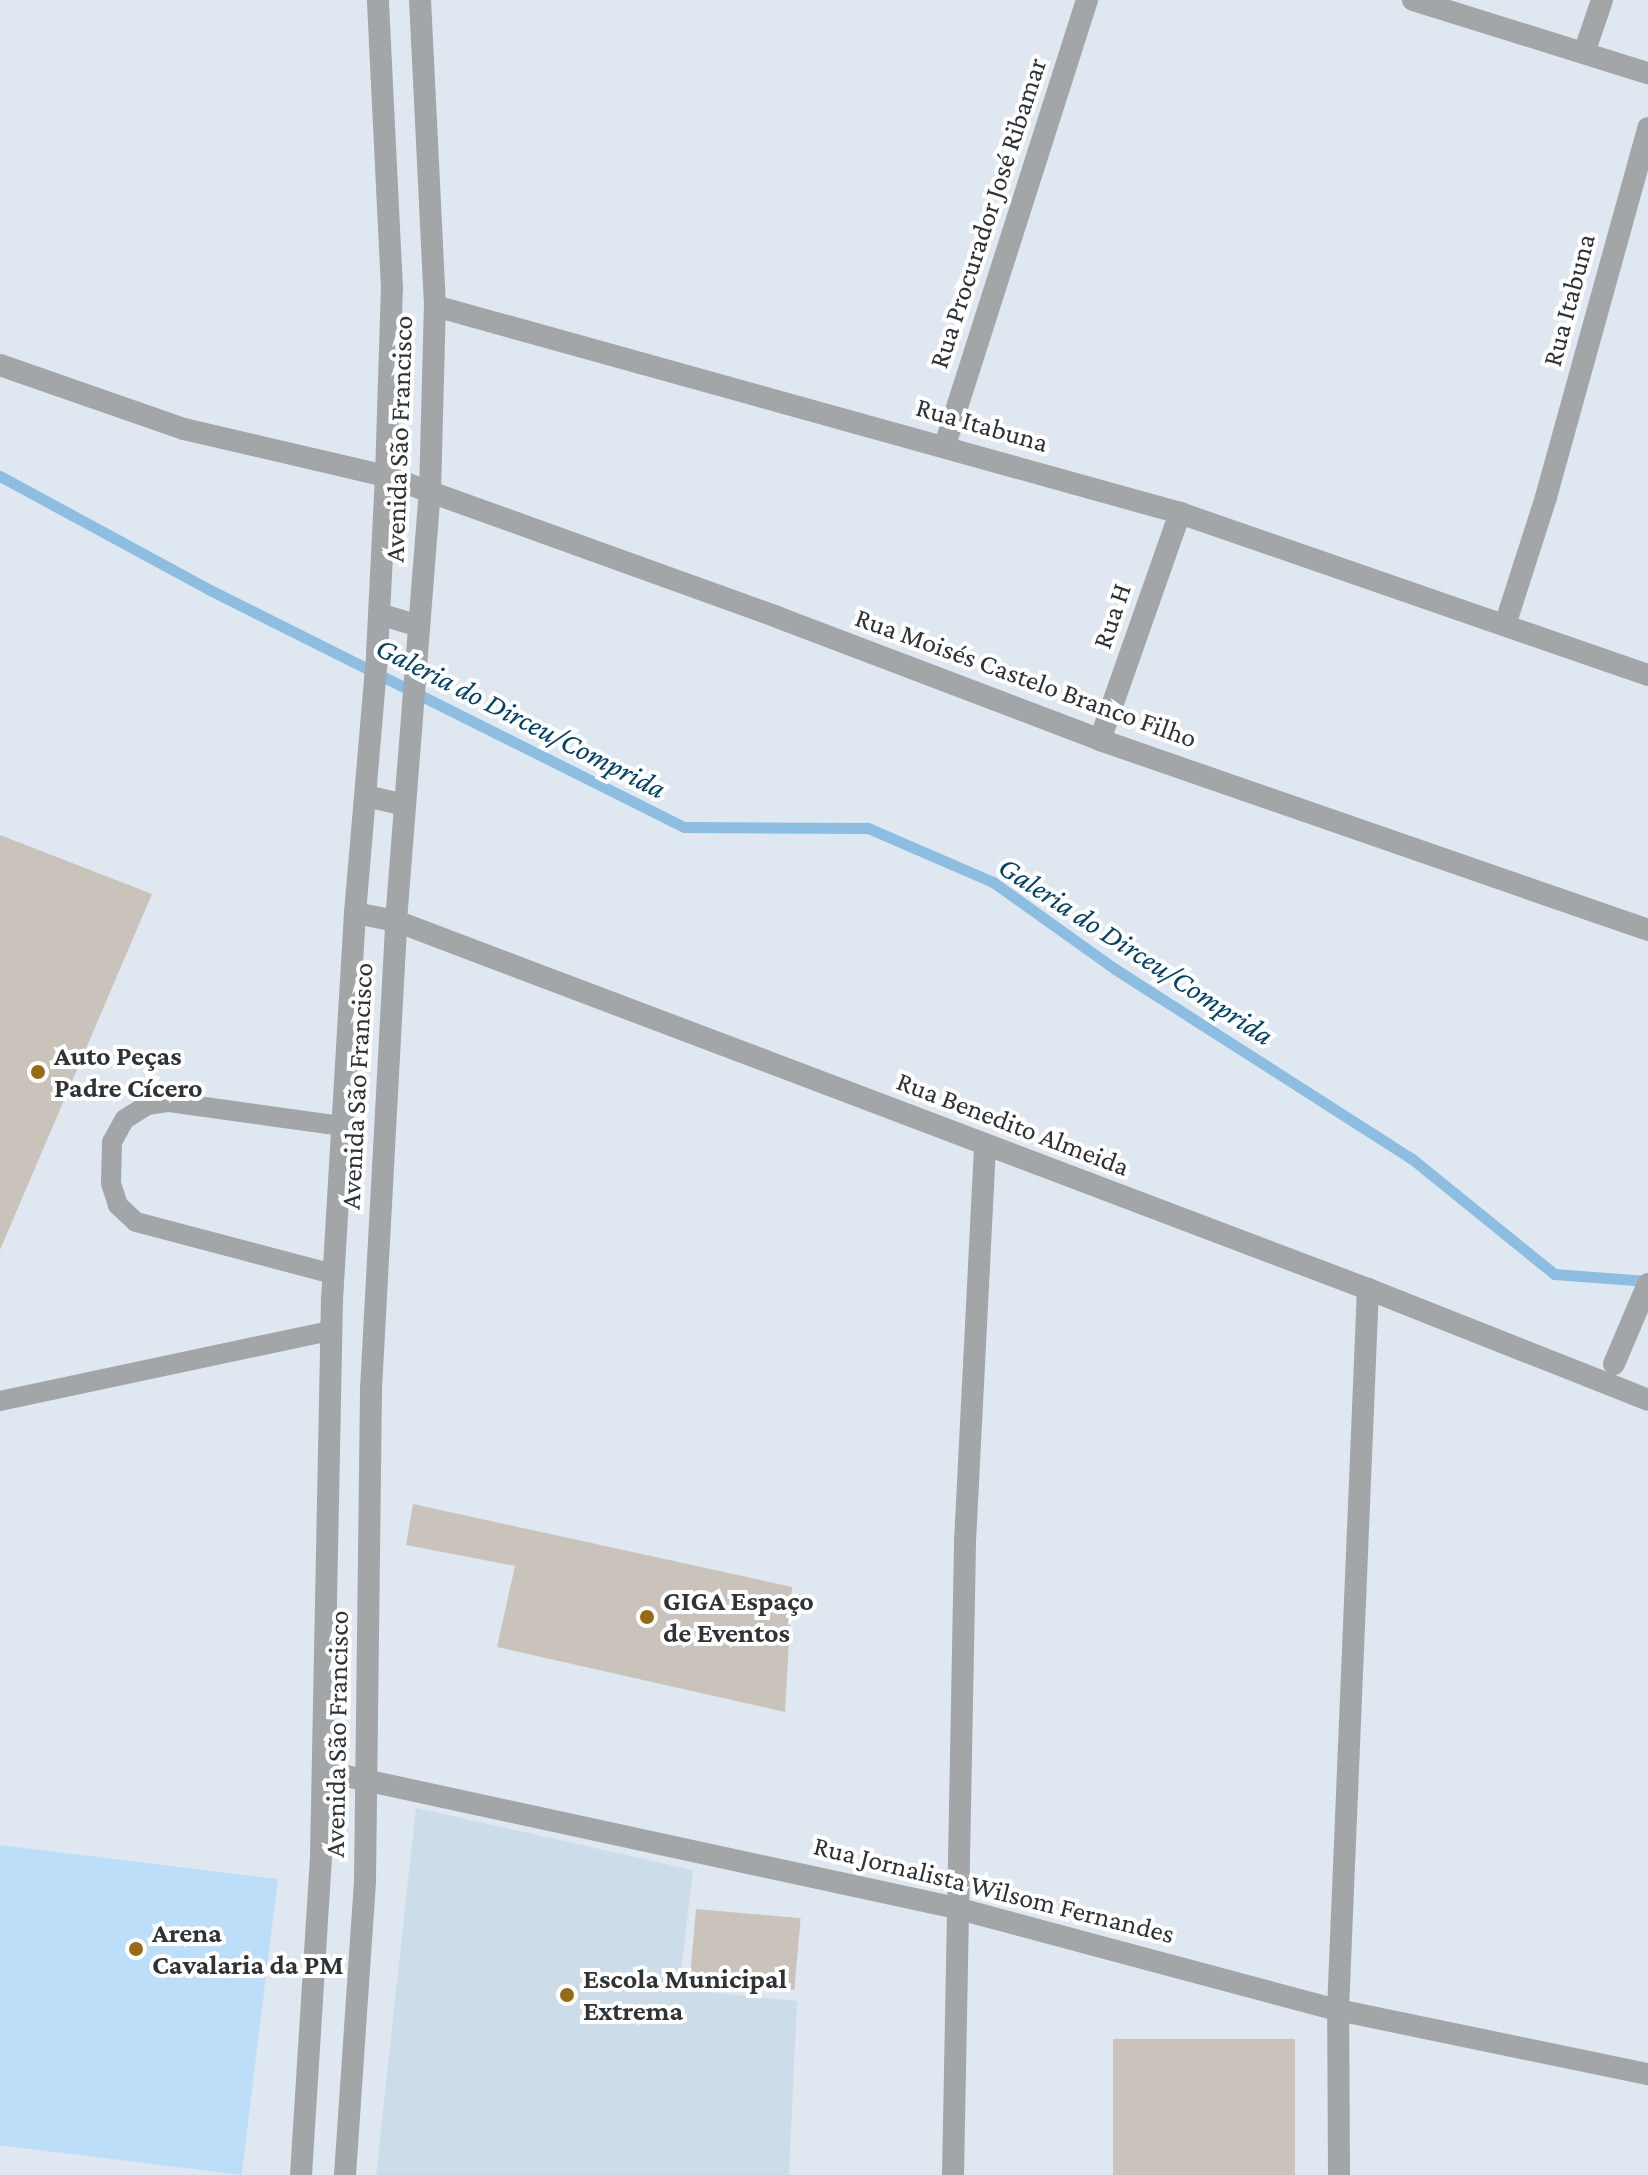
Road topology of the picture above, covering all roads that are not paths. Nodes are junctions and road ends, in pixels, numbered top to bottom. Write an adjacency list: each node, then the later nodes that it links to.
1 (378, 0): 12 (street, Avenida São Francisco)
2 (420, 0): 9 (street, Avenida São Francisco)
3 (1087, 0): 11 (street, Rua Procurador José Ribamar)
4 (1413, 0): 6 (street)
5 (1602, 0): 6 (street)
6 (1584, 53): 7 (street)
7 (1648, 73)
8 (1648, 128): 16 (street, Rua Itabuna)
9 (435, 306): 11 (street, Rua Itabuna); 13 (street, Avenida São Francisco)
10 (0, 365): 12 (street, Rua Moisés Castelo Branco Filho)
11 (945, 445): 14 (street, Rua Itabuna)
12 (386, 476): 13 (street, Rua Moisés Castelo Branco Filho); 15 (street, Avenida São Francisco)
13 (430, 493): 17 (street, Avenida São Francisco); 19 (street, Rua Moisés Castelo Branco Filho)
14 (1180, 513): 16 (street, Rua Itabuna); 19 (street, Rua H)
15 (379, 614): 17 (street); 20 (street, Avenida São Francisco)
16 (1505, 625): 18 (street, Rua Itabuna)
17 (419, 626): 21 (street, Avenida São Francisco)
18 (1648, 675)
19 (1100, 740): 24 (street, Rua Moisés Castelo Branco Filho)
20 (366, 796): 21 (street); 22 (street, Avenida São Francisco)
21 (405, 805): 23 (street, Avenida São Francisco)
22 (355, 913): 23 (street, Rua Benedito Almeida); 25 (street, Avenida São Francisco)
23 (396, 921): 26 (street, Rua Benedito Almeida); 35 (street, Avenida São Francisco)
24 (1648, 930)
25 (342, 1126): 27 (street, Avenida São Francisco); 27 (lane)
26 (985, 1146): 28 (street, Rua Benedito Almeida); 36 (street)
27 (333, 1274): 30 (street, Avenida São Francisco)
28 (1368, 1289): 32 (street, Rua Benedito Almeida); 37 (street)
29 (1645, 1291): 31 (street)
30 (330, 1331): 33 (lane); 34 (street, Avenida São Francisco)
31 (1614, 1364)
32 (1648, 1400)
33 (0, 1401)
34 (323, 1771): 35 (street, Rua Jornalista Wilsom Fernandes); 39 (street, Avenida São Francisco)
35 (367, 1780): 36 (street, Rua Jornalista Wilsom Fernandes); 40 (street, Avenida São Francisco)
36 (956, 1908): 37 (street, Rua Jornalista Wilsom Fernandes); 41 (street)
37 (1338, 2010): 38 (street, Rua Jornalista Wilsom Fernandes); 42 (street)
38 (1648, 2074)
39 (301, 2175)
40 (345, 2175)
41 (953, 2175)
42 (1339, 2175)

